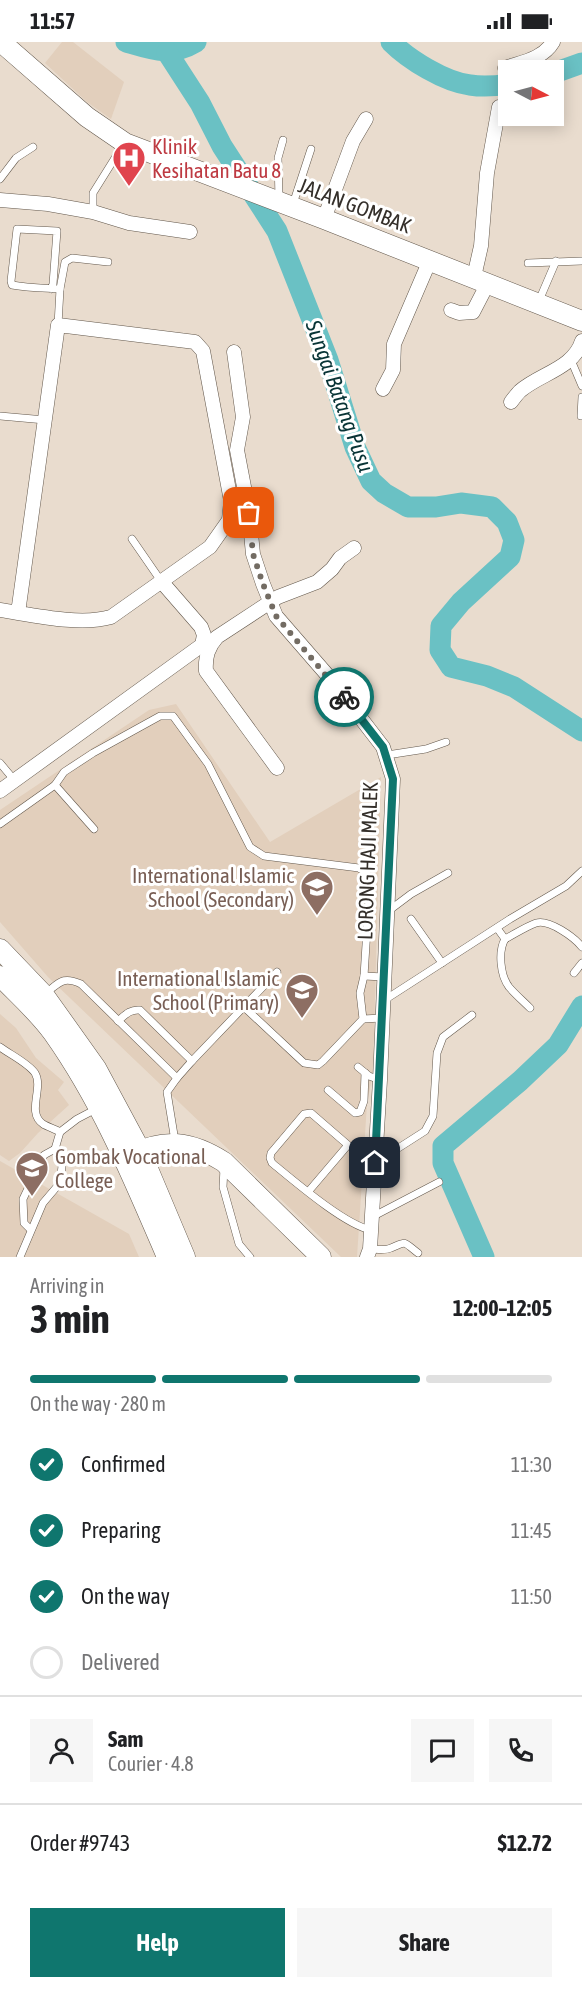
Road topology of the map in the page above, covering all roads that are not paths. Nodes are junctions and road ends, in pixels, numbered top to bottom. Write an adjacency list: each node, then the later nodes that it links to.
1 (1, 42): 7 (main road, JALAN GOMBAK)
2 (553, 42): 3 (street)
3 (529, 60)
4 (498, 112): 21 (street)
5 (366, 118): 14 (street)
6 (283, 140): 12 (lane)
7 (125, 143): 12 (main road, JALAN GOMBAK); 13 (lane)
8 (33, 147): 10 (lane)
9 (311, 150): 12 (lane)
10 (0, 179)
11 (0, 200): 13 (street)
12 (281, 203): 14 (main road, JALAN GOMBAK)
13 (93, 212): 15 (street)
14 (324, 219): 16 (main road, JALAN GOMBAK)
15 (190, 232)
16 (430, 260): 21 (main road, JALAN GOMBAK); 32 (street)
17 (556, 261): 18 (lane); 20 (lane); 24 (lane)
18 (582, 261)
19 (108, 262): 23 (lane)
20 (528, 263)
21 (481, 280): 24 (main road, JALAN GOMBAK); 25 (street)
22 (51, 289): 22 (lane); 23 (lane)
23 (60, 290): 27 (lane)
24 (538, 303): 26 (main road, JALAN GOMBAK)
25 (451, 310)
26 (582, 321)
27 (58, 325): 37 (street); 40 (street)
28 (582, 341): 30 (street)
29 (234, 352): 41 (street, LORONG HAJI MALEK)
30 (571, 360): 31 (lane); 34 (street)
31 (582, 386)
32 (383, 389)
33 (582, 397): 36 (lane)
34 (511, 402)
35 (0, 416): 37 (lane)
36 (581, 416)
37 (45, 420): 43 (street)
38 (132, 539): 40 (lane)
39 (354, 548): 41 (street)
40 (161, 581): 43 (street); 48 (street)
41 (271, 602): 45 (street, LORONG HAJI MALEK); 47 (street)
42 (0, 610): 43 (street)
43 (18, 613)
44 (446, 742): 45 (lane)
45 (387, 755): 55 (street, LORONG HAJI MALEK)
46 (0, 764): 48 (lane)
47 (277, 768)
48 (15, 782): 50 (street)
49 (55, 784): 51 (lane); 52 (lane); 66 (lane)
50 (0, 791)
51 (0, 824)
52 (93, 829)
53 (582, 871): 57 (lane)
54 (448, 873): 55 (lane)
55 (387, 912): 67 (street, LORONG HAJI MALEK)
56 (411, 919): 61 (lane)
57 (497, 927): 58 (lane); 61 (lane)
58 (505, 939): 59 (lane); 71 (lane)
59 (582, 947)
60 (0, 949): 68 (main road)
61 (442, 963): 69 (lane)
62 (582, 963): 64 (lane)
63 (277, 972): 70 (lane)
64 (574, 973)
65 (0, 976): 83 (main road)
66 (364, 976): 67 (lane); 74 (lane)
67 (384, 977): 69 (street, LORONG HAJI MALEK)
68 (44, 995): 75 (lane); 87 (main road)
69 (383, 1001): 73 (street, LORONG HAJI MALEK)
70 (244, 1007): 74 (lane); 77 (lane)
71 (530, 1008)
72 (472, 1015): 89 (lane)
73 (382, 1018): 74 (lane); 81 (street, LORONG HAJI MALEK)
74 (363, 1019)
75 (118, 1022): 77 (lane); 80 (lane)
76 (0, 1047): 84 (lane)
77 (192, 1061): 80 (lane)
78 (358, 1067): 79 (lane)
79 (365, 1073): 81 (lane); 82 (lane)
80 (177, 1078): 85 (lane)
81 (380, 1080): 89 (street, LORONG HAJI MALEK)
82 (328, 1090)
83 (98, 1108): 84 (lane); 87 (main road)
84 (60, 1132): 86 (lane)
85 (175, 1143): 87 (main road); 88 (main road)
86 (55, 1149): 93 (lane); 93 (lane)
87 (132, 1154): 97 (main road); 98 (main road)
88 (224, 1162): 99 (lane); 100 (main road)
89 (375, 1163): 92 (street, LORONG HAJI MALEK)
90 (439, 1182): 92 (lane)
91 (308, 1192): 91 (lane); 92 (lane)
92 (372, 1223): 94 (street, LORONG HAJI MALEK)
93 (30, 1229): 96 (lane)
94 (369, 1253): 95 (lane)
95 (418, 1253)
96 (20, 1257)
97 (167, 1257)
98 (185, 1257)
99 (250, 1257)
100 (321, 1257)

